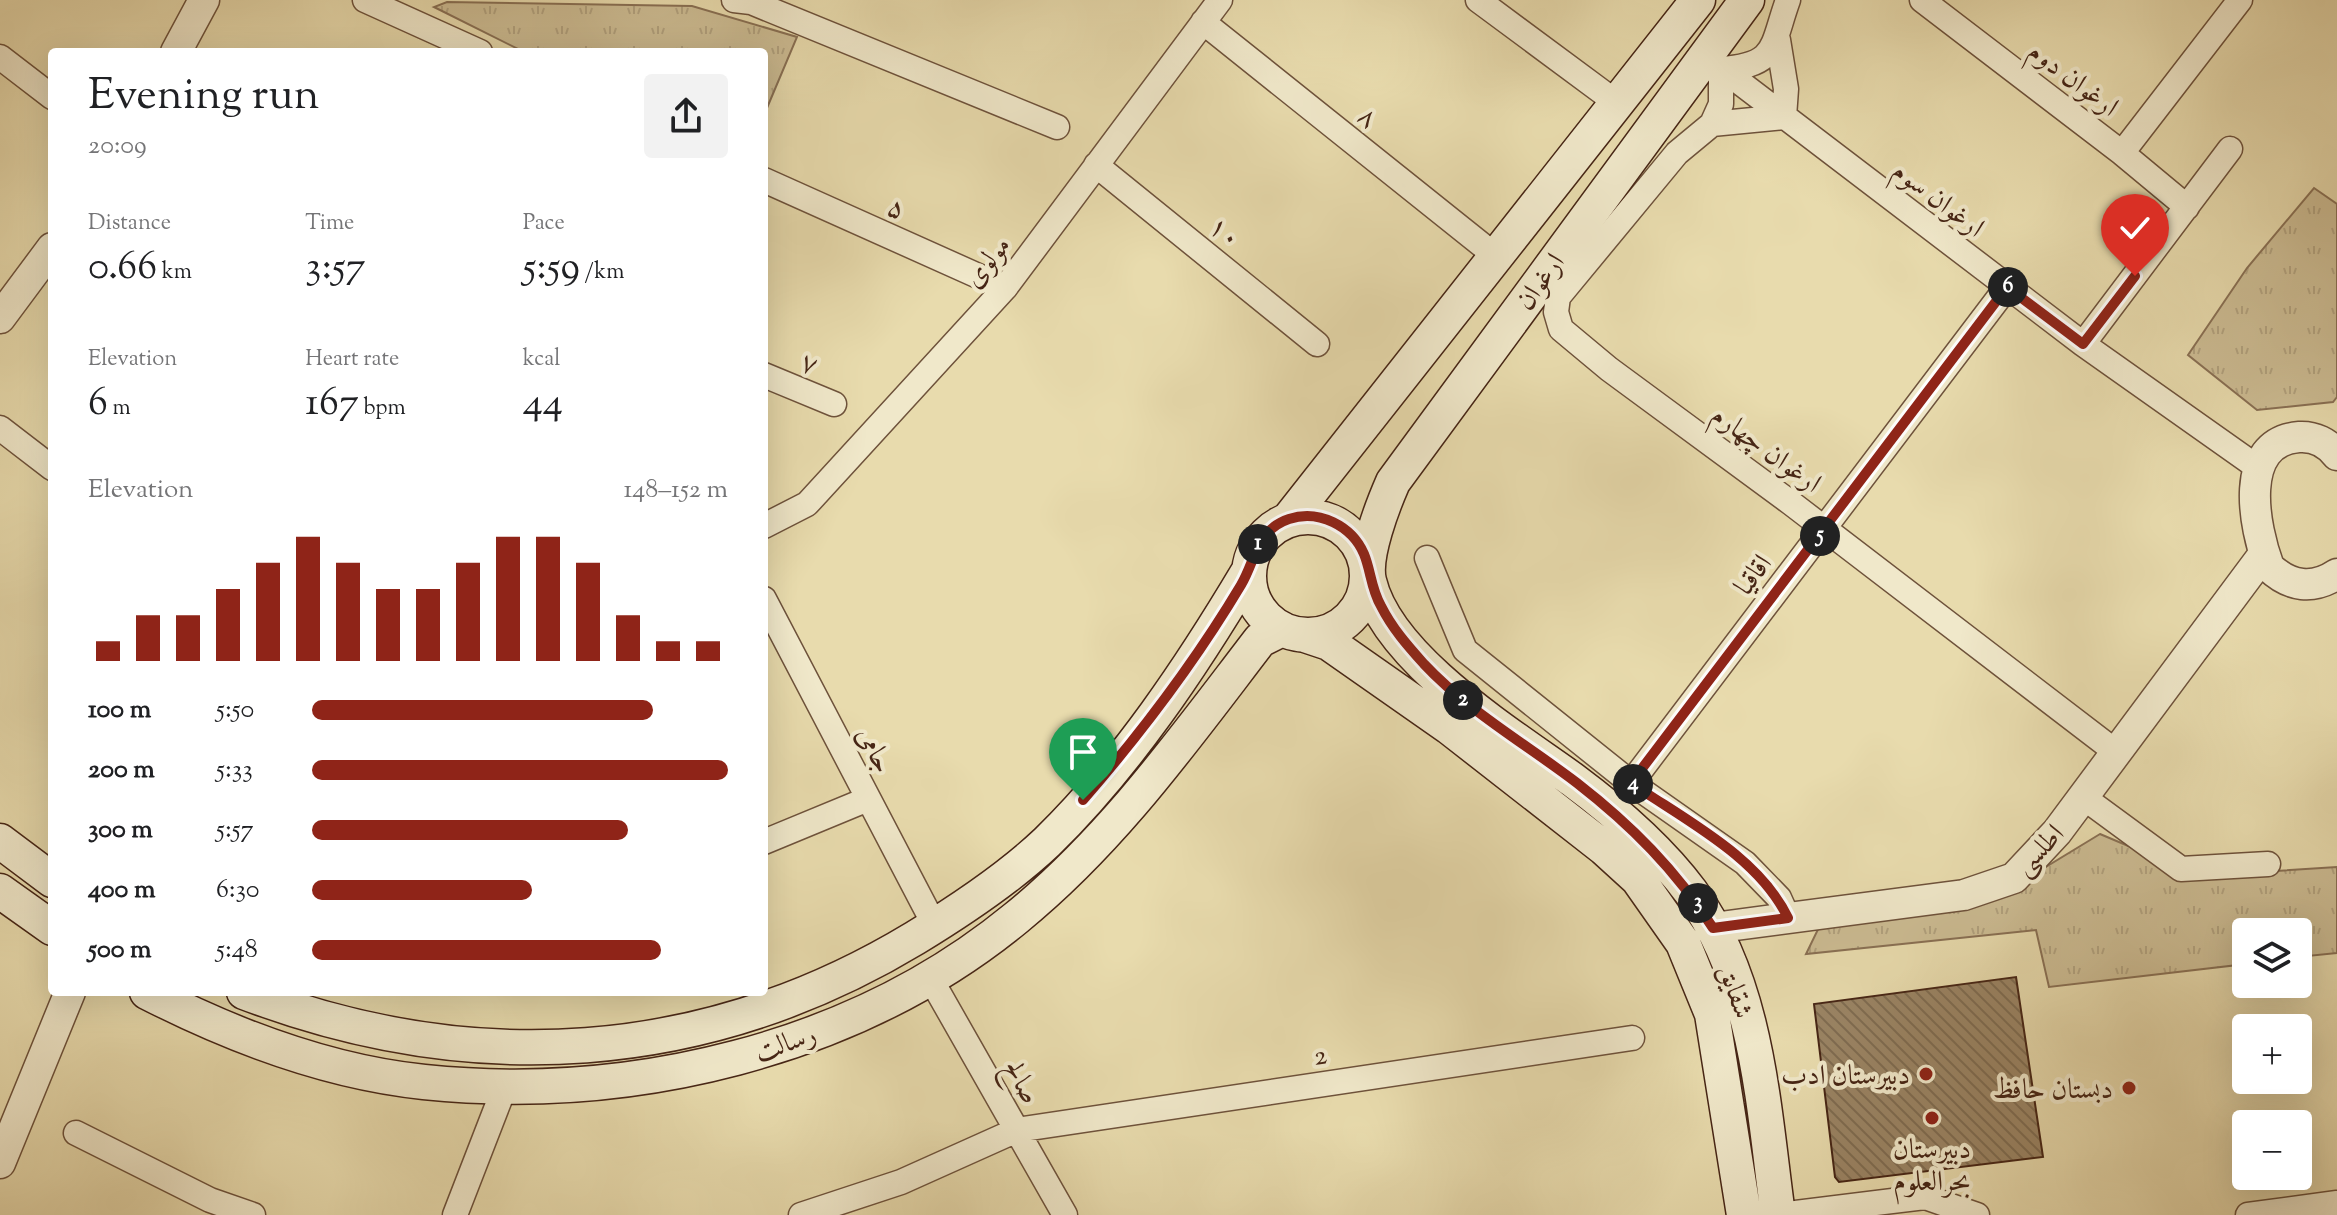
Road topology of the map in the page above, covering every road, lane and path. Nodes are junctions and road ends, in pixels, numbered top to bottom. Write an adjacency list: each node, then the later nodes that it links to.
1 (204, 0): 13 (street)
2 (365, 0): 14 (street)
3 (1220, 0): 11 (street, مولوی)
4 (1478, 0): 18 (street)
5 (1698, 0): 18 (main road, ارغوان)
6 (1747, 0): 16 (main road, ارغوان)
7 (1788, 0): 12 (street)
8 (1922, 0): 23 (street, ارغوان دوم)
9 (2240, 0): 23 (street)
10 (745, 1): 21 (street)
11 (1203, 22): 24 (street, مولوی); 28 (street, ۸)
12 (1778, 40): 16 (street); 19 (street)
13 (178, 48)
14 (471, 48)
15 (0, 57): 17 (street)
16 (1713, 62): 19 (street, ارغوان سوم); 20 (street); 47 (main road, ارغوان)
17 (48, 94)
18 (1617, 103): 28 (main road, ارغوان)
19 (1784, 117): 20 (street); 29 (street, ارغوان سوم)
20 (1712, 124): 42 (street, ارغوان چهارم)
21 (1057, 127)
22 (2230, 149): 26 (street)
23 (2122, 153): 26 (street, ارغوان دوم)
24 (1096, 165): 30 (street, مولوی); 32 (street, ۱۰)
25 (768, 182): 30 (street, ۵)
26 (2187, 207): 33 (street)
27 (48, 255): 31 (street)
28 (1497, 257): 40 (main road, ارغوان)
29 (2007, 287): 33 (street, ارغوان سوم); 42 (street, اقاقیا)
30 (1005, 288): 41 (street, مولوی)
31 (0, 318)
32 (1317, 344)
33 (2083, 344): 39 (street, ارغوان سوم)
34 (768, 377): 35 (street, ۷)
35 (834, 404)
36 (0, 428): 38 (street)
37 (2337, 455): 39 (street)
38 (48, 465)
39 (2257, 467): 43 (street)
40 (1289, 519): 45 (main road); 47 (main road)
41 (768, 524)
42 (1825, 528): 53 (street, ارغوان چهارم); 54 (street, اقاقیا)
43 (2264, 554): 48 (street); 49 (street, اطلسی)
44 (1427, 558): 54 (street)
45 (1248, 572): 51 (main road); 64 (main road, رسالت)
46 (2337, 574): 48 (street)
47 (1368, 579): 51 (main road); 65 (main road, شقایق)
48 (2288, 581): 49 (street)
49 (2216, 614): 53 (street, اطلسی)
50 (768, 615): 52 (street, جامی)
51 (1293, 632): 66 (main road, رسالت); 83 (main road, شقایق)
52 (773, 636): 56 (street, جامی)
53 (2116, 752): 55 (street, اطلسی)
54 (1631, 783): 62 (street)
55 (2083, 797): 59 (street); 62 (street, اطلسی)
56 (868, 799): 57 (street); 64 (street, جامی)
57 (768, 840)
58 (0, 841): 60 (main road)
59 (2268, 864)
60 (48, 877)
61 (0, 891): 63 (main road)
62 (1788, 918): 65 (street, اطلسی)
63 (48, 925)
64 (935, 926): 71 (main road, رسالت)
65 (1713, 928): 84 (main road, شقایق)
66 (929, 976): 72 (main road, رسالت); 73 (street, صالح)
67 (68, 996): 75 (street)
68 (155, 996): 72 (main road, رسالت)
69 (255, 996): 71 (main road, رسالت)
70 (1632, 1038): 73 (street, 2)
71 (509, 1048): 72 (main road)
72 (505, 1086): 80 (street)
73 (1017, 1130): 81 (street, 2); 82 (street, صالح)
74 (76, 1133): 77 (street)
75 (0, 1163)
76 (2337, 1203): 86 (street)
77 (208, 1208): 79 (street)
78 (1934, 1208): 84 (street); 85 (street)
79 (253, 1215)
80 (455, 1215)
81 (801, 1215)
82 (1065, 1215)
83 (1744, 1215)
84 (1777, 1215)
85 (1977, 1215)
86 (2248, 1215)

